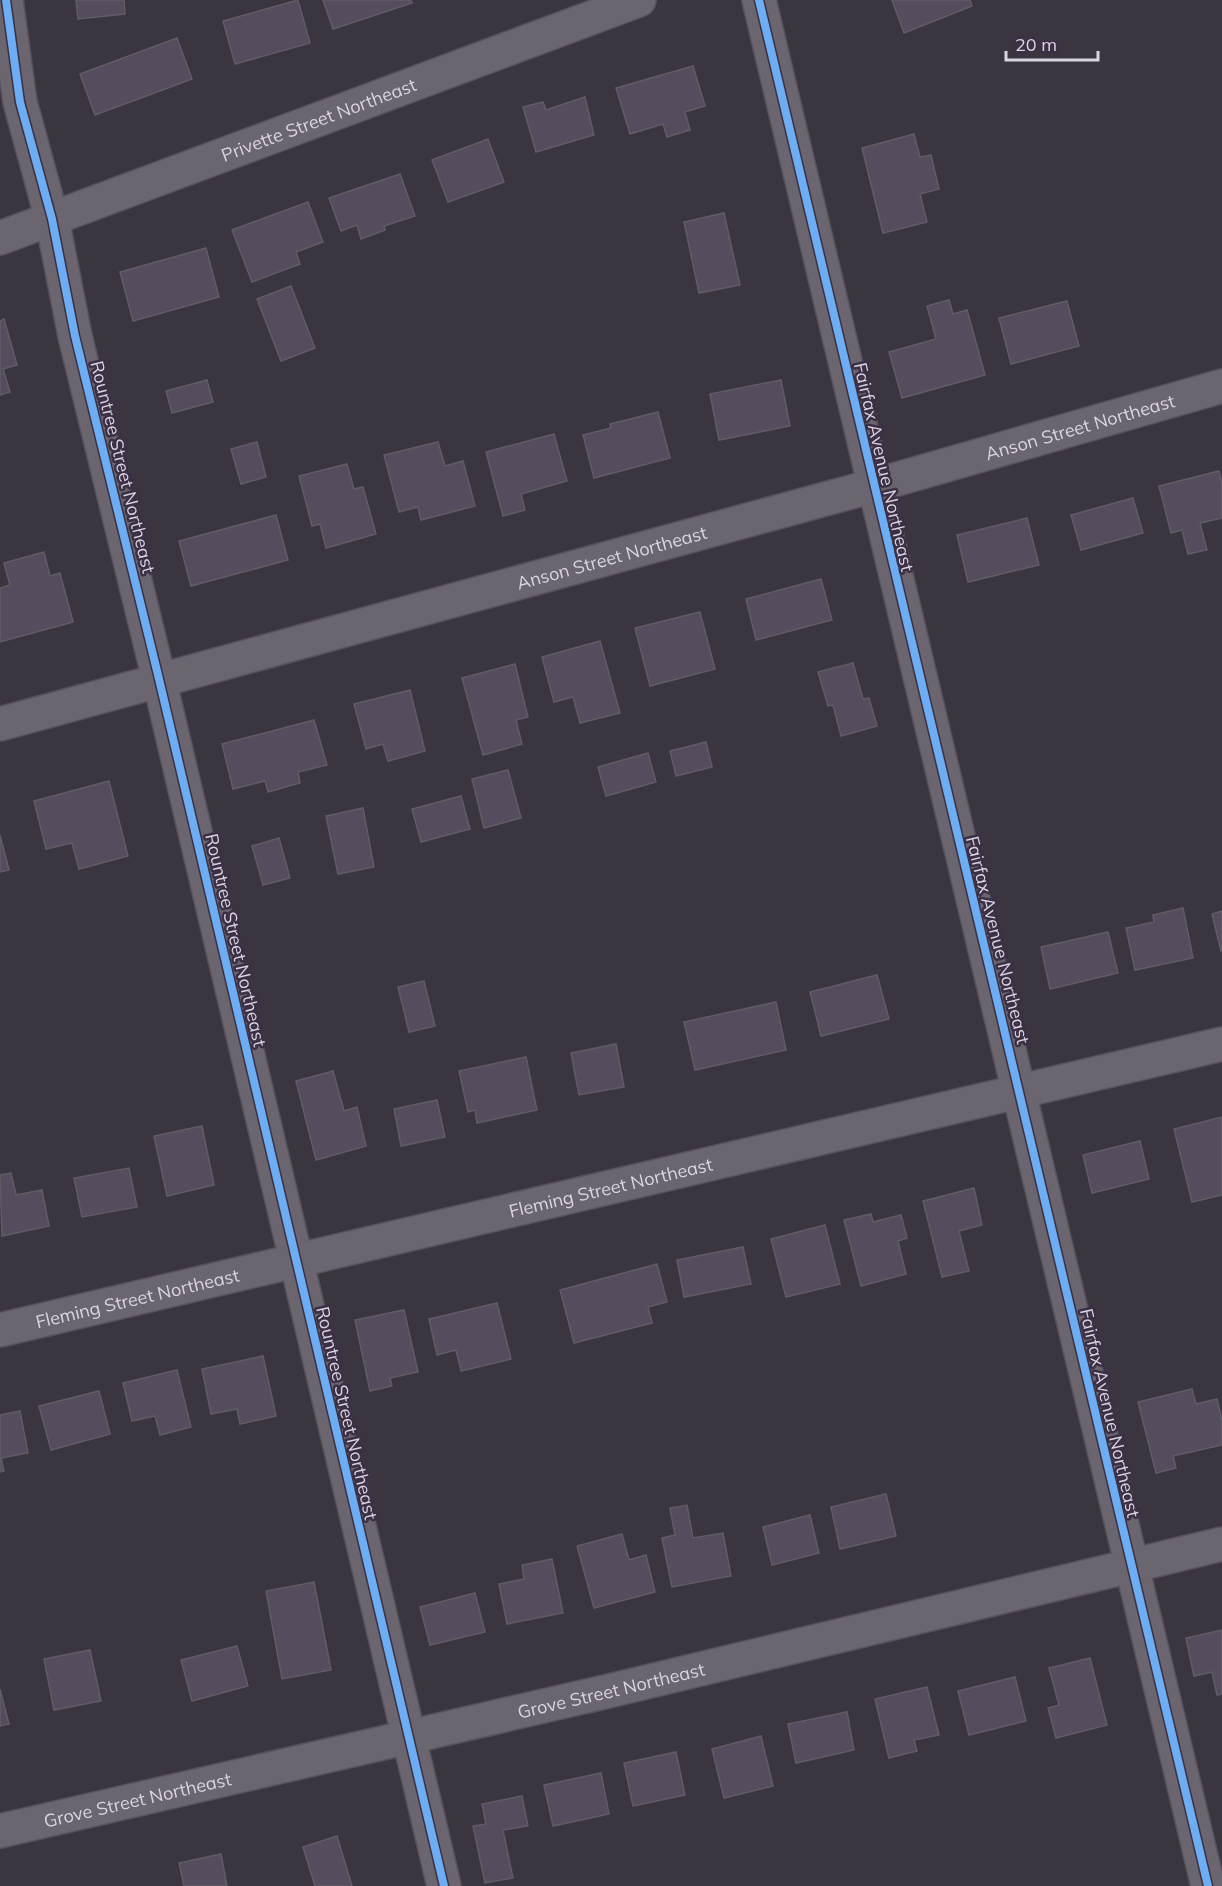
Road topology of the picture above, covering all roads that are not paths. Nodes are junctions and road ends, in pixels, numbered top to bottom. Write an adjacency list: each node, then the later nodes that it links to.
1 (6, 0): 4 (street, Rountree Street Northeast)
2 (639, 0): 4 (street, Privette Street Northeast)
3 (759, 0): 7 (street, Fairfax Avenue Northeast)
4 (52, 219): 5 (street, Privette Street Northeast); 8 (street, Rountree Street Northeast)
5 (0, 238)
6 (1222, 386): 7 (street, Anson Street Northeast)
7 (873, 486): 8 (street, Anson Street Northeast); 11 (street, Fairfax Avenue Northeast)
8 (159, 679): 9 (street, Anson Street Northeast); 12 (street, Rountree Street Northeast)
9 (0, 724)
10 (1222, 1044): 11 (street, Fleming Street Northeast)
11 (1019, 1091): 12 (street, Fleming Street Northeast); 15 (street, Fairfax Avenue Northeast)
12 (296, 1261): 13 (street, Fleming Street Northeast); 16 (street, Rountree Street Northeast)
13 (0, 1330)
14 (1222, 1544): 15 (street, Grove Street Northeast)
15 (1131, 1566): 16 (street, Grove Street Northeast); 19 (street, Fairfax Avenue Northeast)
16 (408, 1737): 17 (street, Grove Street Northeast); 18 (street, Rountree Street Northeast)
17 (0, 1831)
18 (444, 1886)
19 (1208, 1886)

